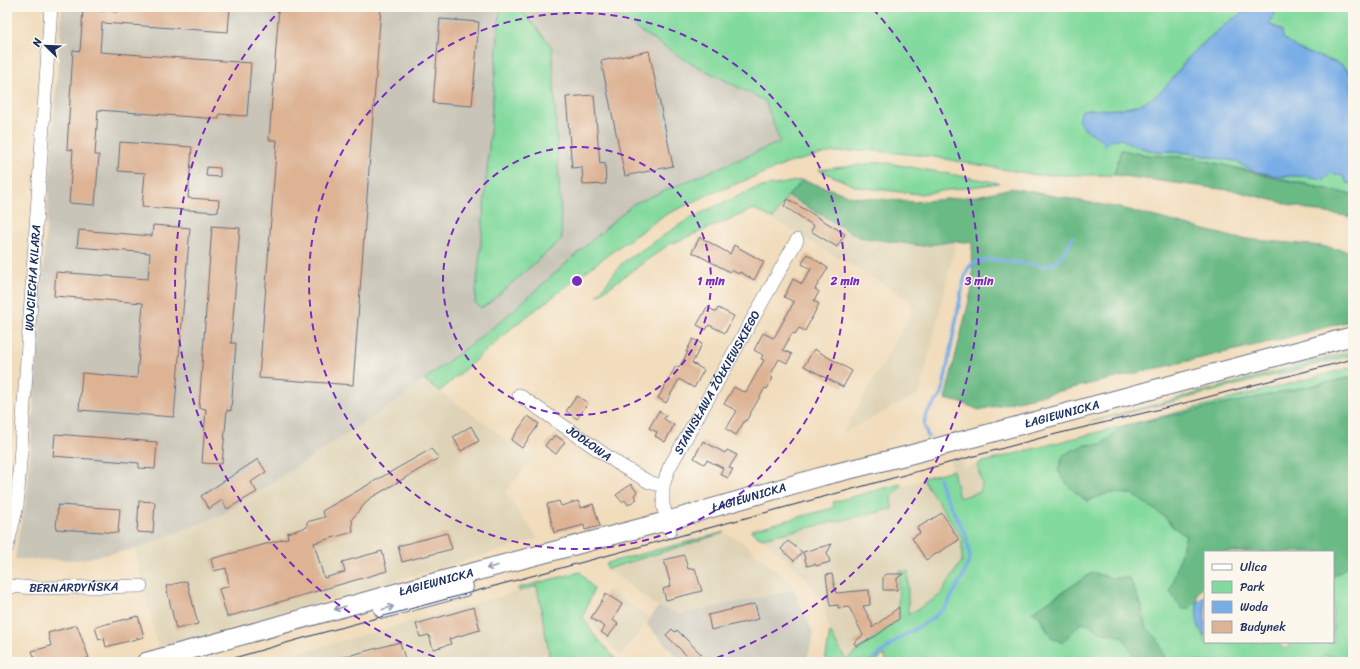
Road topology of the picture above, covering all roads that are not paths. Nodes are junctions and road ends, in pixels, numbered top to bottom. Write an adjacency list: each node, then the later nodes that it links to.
1 (51, 7): 8 (street, WOJCIECHA KILARA)
2 (797, 240): 6 (street, STANISŁAWA ŻÓŁKIEWSKIEGO)
3 (1353, 336): 7 (main road, ŁAGIEWNICKA)
4 (1353, 347): 7 (main road, ŁAGIEWNICKA)
5 (519, 395): 6 (street, JODŁOWA)
6 (663, 486): 7 (street, STANISŁAWA ŻÓŁKIEWSKIEGO)
7 (669, 526): 11 (main road, ŁAGIEWNICKA, one-way to 11); 12 (main road, ŁAGIEWNICKA, one-way to 7)
8 (7, 547)
9 (7, 586): 10 (street, BERNARDYŃSKA)
10 (141, 586)
11 (146, 662)
12 (188, 662)

